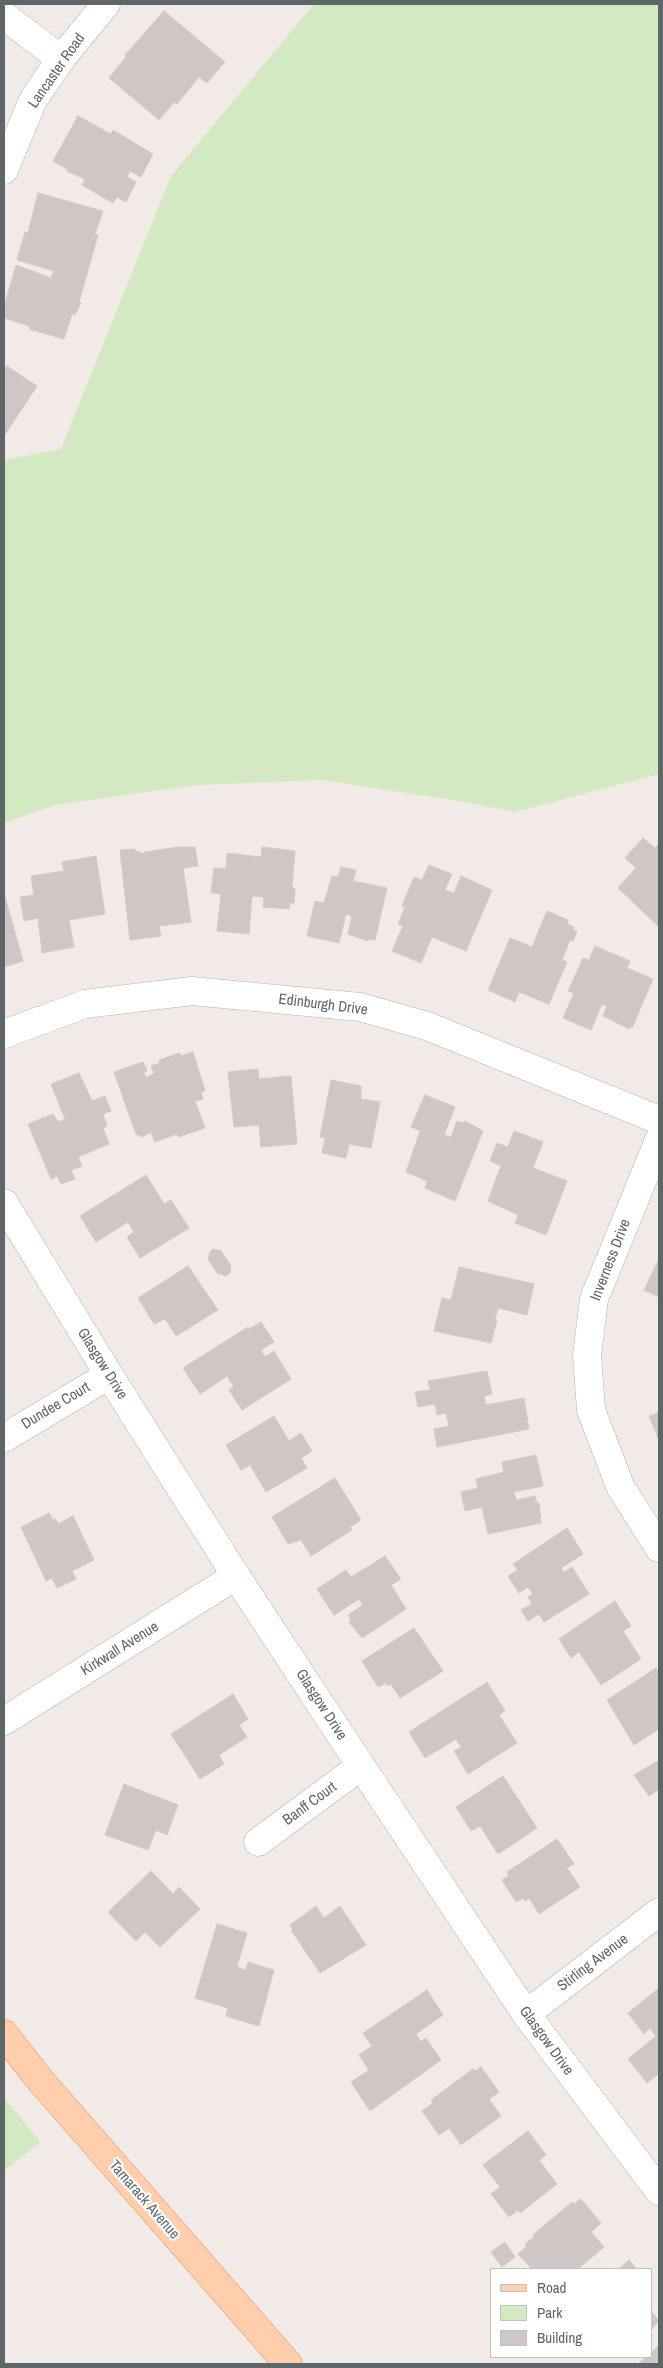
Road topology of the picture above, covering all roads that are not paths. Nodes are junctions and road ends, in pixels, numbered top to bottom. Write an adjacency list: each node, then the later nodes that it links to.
1 (106, 4): 3 (street, Lancaster Road)
2 (4, 16): 3 (street)
3 (61, 59): 4 (street, Lancaster Road)
4 (4, 170)
5 (4, 1034): 6 (street, Edinburgh Drive)
6 (659, 1120)
7 (659, 1140): 11 (street, Inverness Drive)
8 (4, 1203): 9 (street, Glasgow Drive)
9 (108, 1375): 10 (street, Dundee Court); 12 (street, Glasgow Drive)
10 (4, 1438)
11 (659, 1548)
12 (236, 1576): 13 (street, Kirkwall Avenue); 14 (street, Glasgow Drive)
13 (4, 1721)
14 (361, 1766): 15 (street, Banff Court); 17 (street, Glasgow Drive)
15 (258, 1842)
16 (659, 1912): 17 (street, Stirling Avenue)
17 (526, 2014): 19 (street, Glasgow Drive)
18 (4, 2034): 20 (main road, Tamarack Avenue)
19 (659, 2191)
20 (288, 2364)

